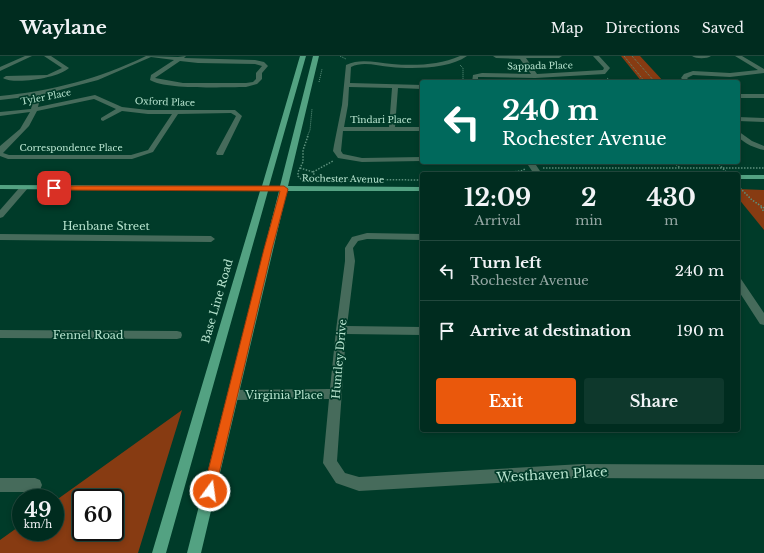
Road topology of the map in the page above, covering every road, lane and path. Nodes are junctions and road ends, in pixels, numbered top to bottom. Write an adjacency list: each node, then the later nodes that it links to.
1 (29, 56): 22 (street)
2 (47, 56): 29 (street)
3 (151, 56): 17 (street); 40 (street)
4 (303, 56): 79 (main road, Base Line Road)
5 (316, 56): 81 (main road)
6 (439, 56): 18 (street)
7 (464, 56): 18 (street)
8 (496, 56): 16 (street)
9 (559, 56): 16 (street)
10 (596, 56): 27 (street)
11 (624, 56): 33 (path)
12 (632, 56): 34 (path)
13 (695, 56): 14 (street)
14 (708, 56)
15 (738, 56): 24 (street)
16 (522, 57): 28 (street)
17 (181, 58): 17 (street)
18 (448, 61): 19 (street)
19 (351, 62): 20 (path); 36 (street)
20 (345, 63)
21 (459, 64): 25 (path)
22 (0, 68)
23 (322, 68): 38 (path)
24 (764, 71): 35 (street)
25 (463, 74): 26 (path); 30 (path)
26 (468, 74)
27 (605, 74): 28 (street, Sappada Place); 32 (path)
28 (535, 76): 31 (street, Sappada Place)
29 (6, 78)
30 (463, 79)
31 (475, 79)
32 (610, 80)
33 (643, 80)
34 (653, 80)
35 (686, 80)
36 (346, 85): 37 (street); 54 (street)
37 (395, 86): 39 (street); 55 (street)
38 (317, 87)
39 (420, 87)
40 (38, 93): 44 (street); 47 (street)
41 (740, 96): 42 (street)
42 (764, 96)
43 (95, 97): 46 (street, Oxford Place); 47 (street, Tyler Place)
44 (0, 98)
45 (313, 103): 65 (path)
46 (121, 109): 48 (street, Oxford Place); 50 (street)
47 (35, 110): 49 (street, Tyler Place); 58 (street)
48 (176, 112): 58 (street, Correspondence Place); 59 (street, Oxford Place)
49 (0, 114)
50 (102, 119)
51 (740, 119): 52 (street)
52 (764, 120)
53 (420, 128): 55 (street, Tindari Place)
54 (340, 129): 55 (street, Tindari Place); 61 (street)
55 (392, 129)
56 (740, 135): 57 (street)
57 (764, 148)
58 (0, 153)
59 (220, 153)
60 (332, 157): 70 (path)
61 (420, 159)
62 (676, 164): 66 (path)
63 (719, 164): 67 (path)
64 (527, 165): 69 (street); 71 (path)
65 (300, 168): 70 (path); 75 (path)
66 (680, 168): 67 (path); 69 (path)
67 (722, 168): 68 (path); 72 (path)
68 (764, 168)
69 (540, 171)
70 (313, 172): 75 (path)
71 (512, 172)
72 (726, 172)
73 (740, 177): 74 (main road)
74 (764, 177)
75 (316, 179): 76 (path)
76 (420, 180)
77 (0, 188): 78 (main road, Rochester Avenue)
78 (24, 188): 79 (main road, Rochester Avenue); 86 (street)
79 (265, 188): 81 (main road, Rochester Avenue); 102 (main road, Base Line Road)
80 (740, 188): 83 (path)
81 (284, 189): 82 (main road, Rochester Avenue); 97 (main road)
82 (420, 189)
83 (761, 206): 84 (path); 85 (path)
84 (764, 208)
85 (764, 212)
86 (0, 215)
87 (0, 237): 89 (street, Henbane Street)
88 (420, 237): 92 (street, Huntley Drive)
89 (211, 239)
90 (740, 285): 91 (street)
91 (764, 321)
92 (341, 330): 93 (street); 96 (street, Huntley Drive)
93 (420, 331)
94 (0, 334): 95 (street, Fennel Road)
95 (177, 335)
96 (336, 394): 97 (street, Virginia Place); 99 (street, Huntley Drive)
97 (233, 395): 103 (main road)
98 (764, 472): 99 (street, Westhaven Place)
99 (341, 478)
100 (0, 485): 101 (street)
101 (35, 485)
102 (159, 553)
103 (194, 553)

